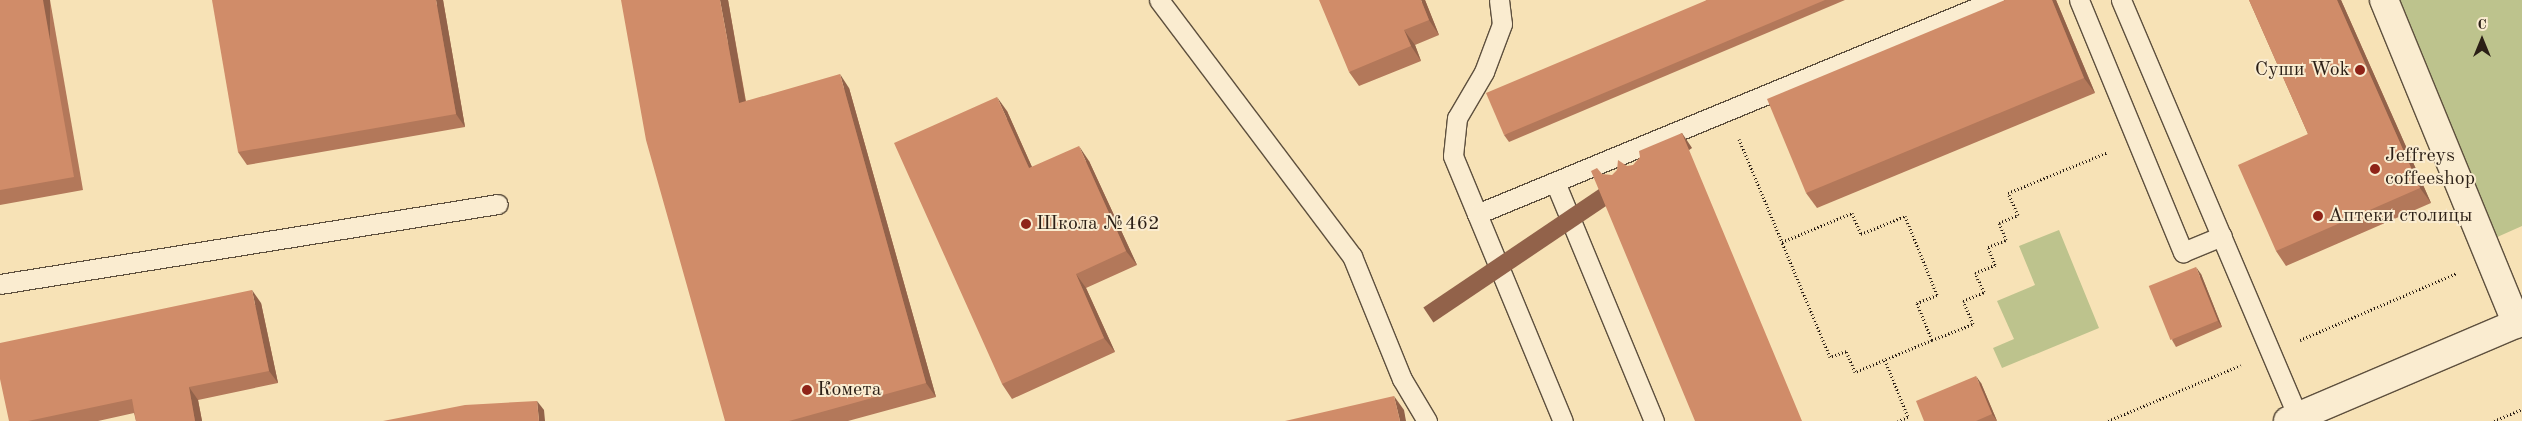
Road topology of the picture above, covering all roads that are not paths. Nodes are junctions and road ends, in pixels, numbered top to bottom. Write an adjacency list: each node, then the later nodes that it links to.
1 (1159, 0): 18 (lane)
2 (1499, 0): 13 (lane)
3 (1995, 0): 7 (lane)
4 (2079, 0): 14 (lane)
5 (2122, 0): 14 (lane)
6 (2384, 0): 16 (street)
7 (1631, 151): 8 (lane); 9 (lane)
8 (1609, 159): 10 (lane); 11 (lane)
9 (1639, 170)
10 (1618, 179)
11 (1555, 182): 13 (lane); 20 (lane)
12 (498, 204): 15 (lane)
13 (1477, 214): 19 (lane)
14 (2222, 236): 17 (lane)
15 (0, 284)
16 (2520, 327): 17 (street)
17 (2293, 419)
18 (1427, 421)
19 (1563, 421)
20 (1654, 421)

